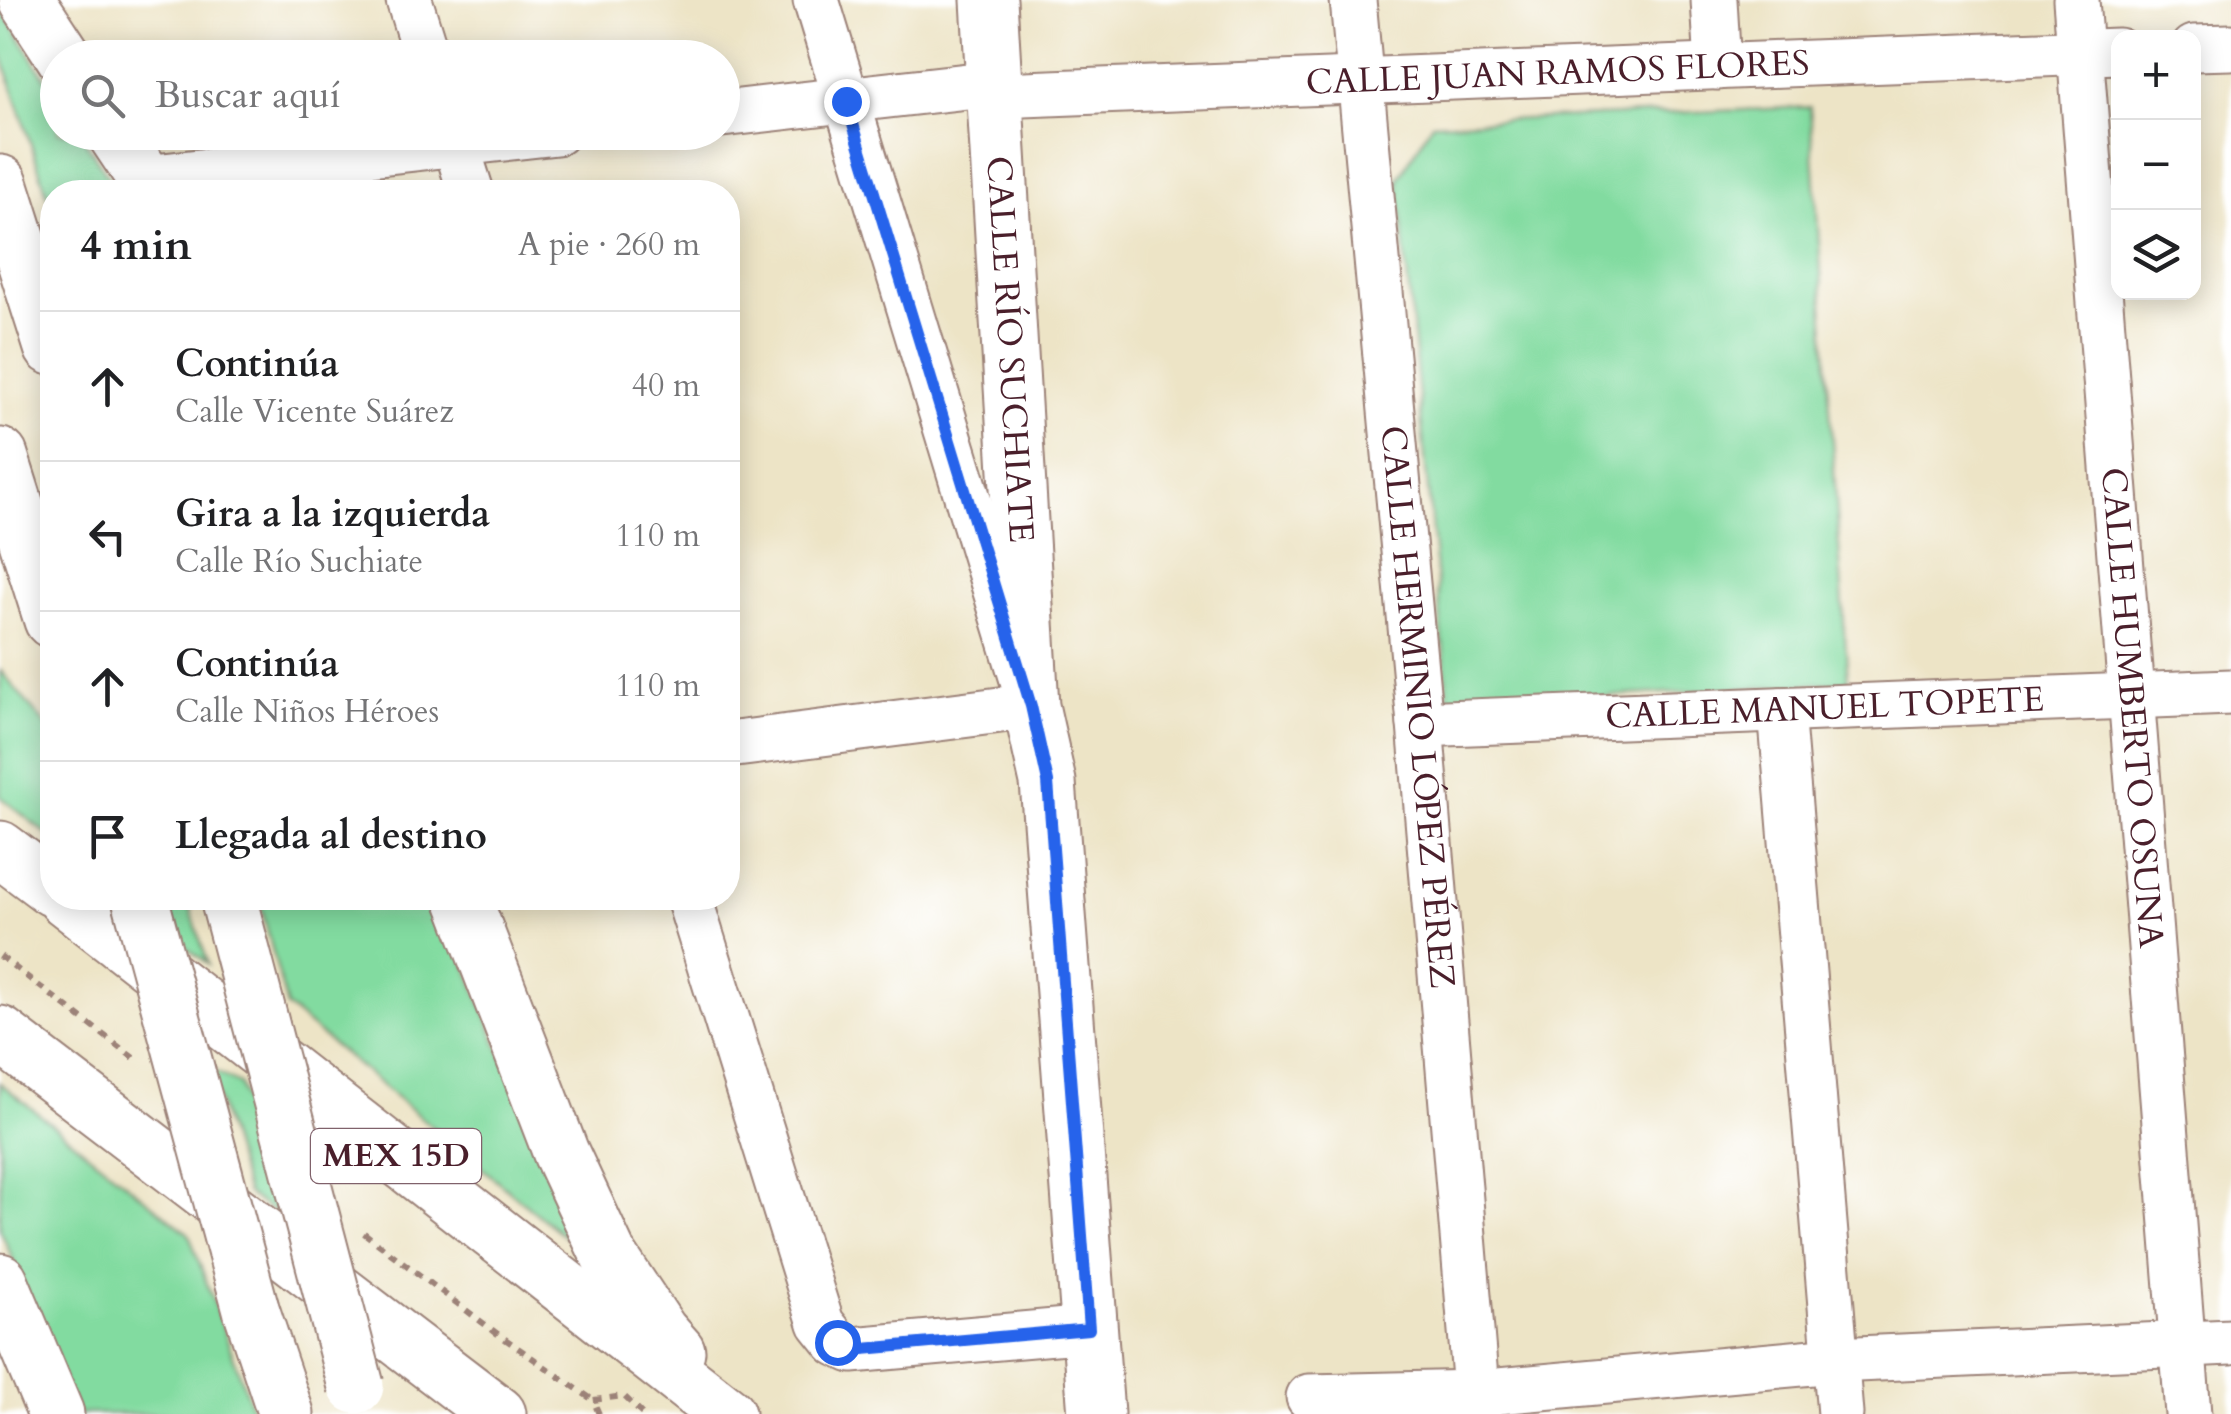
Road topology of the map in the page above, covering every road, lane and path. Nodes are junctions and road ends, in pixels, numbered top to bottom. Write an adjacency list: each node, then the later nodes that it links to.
1 (27, 0): 8 (main road)
2 (408, 0): 9 (street)
3 (816, 0): 16 (street)
4 (988, 0): 15 (main road, CALLE RÍO SUCHIATE)
5 (1354, 0): 14 (street, CALLE HERMINIO LÓPEZ PÉREZ)
6 (1714, 0): 13 (street)
7 (2076, 0): 12 (street, CALLE HUMBERTO OSUNA)
8 (53, 40)
9 (421, 40)
10 (2231, 47): 11 (street)
11 (2201, 48)
12 (2100, 52): 13 (street, CALLE JUAN RAMOS FLORES); 30 (street, CALLE HUMBERTO OSUNA)
13 (1718, 67): 14 (street, CALLE JUAN RAMOS FLORES)
14 (1360, 81): 15 (street, CALLE JUAN RAMOS FLORES); 33 (street, CALLE HERMINIO LÓPEZ PÉREZ)
15 (995, 89): 16 (street, CALLE JUAN RAMOS FLORES); 31 (main road, CALLE RÍO SUCHIATE)
16 (846, 101): 17 (street, CALLE JUAN RAMOS FLORES); 31 (street)
17 (740, 112)
18 (126, 150): 21 (main road)
19 (378, 150): 22 (street)
20 (458, 150): 23 (street)
21 (146, 180)
22 (188, 180)
23 (467, 180)
24 (0, 183): 25 (main road)
25 (28, 286): 26 (main road)
26 (40, 316)
27 (0, 456): 28 (main road)
28 (40, 582)
29 (2231, 692): 30 (street, CALLE MANUEL TOPETE)
30 (2132, 696): 32 (street, CALLE MANUEL TOPETE); 46 (street, CALLE HUMBERTO OSUNA)
31 (1031, 706): 34 (street); 44 (main road, CALLE RÍO SUCHIATE)
32 (1781, 710): 33 (street, CALLE MANUEL TOPETE); 47 (street)
33 (1420, 724): 50 (street, CALLE HERMINIO LÓPEZ PÉREZ)
34 (740, 743)
35 (0, 849): 36 (main road)
36 (40, 879)
37 (79, 910): 56 (main road, MEX 15D)
38 (143, 910): 52 (main road, bridge)
39 (231, 910): 49 (main road, bridge)
40 (468, 910): 56 (main road, MEX 15D)
41 (693, 910): 44 (street)
42 (0, 1034): 53 (main road)
43 (0, 1281): 51 (main road)
44 (1089, 1329): 57 (main road, CALLE RÍO SUCHIATE)
45 (2231, 1342): 46 (street)
46 (2183, 1344): 47 (street); 59 (street, CALLE HUMBERTO OSUNA)
47 (1835, 1360): 50 (street); 58 (street)
48 (1309, 1397): 50 (street)
49 (360, 1400)
50 (1478, 1403)
51 (56, 1414)
52 (286, 1414)
53 (498, 1414)
54 (599, 1414): 55 (path)
55 (642, 1414)
56 (729, 1414)
57 (1096, 1414)
58 (1840, 1414)
59 (2188, 1414)

